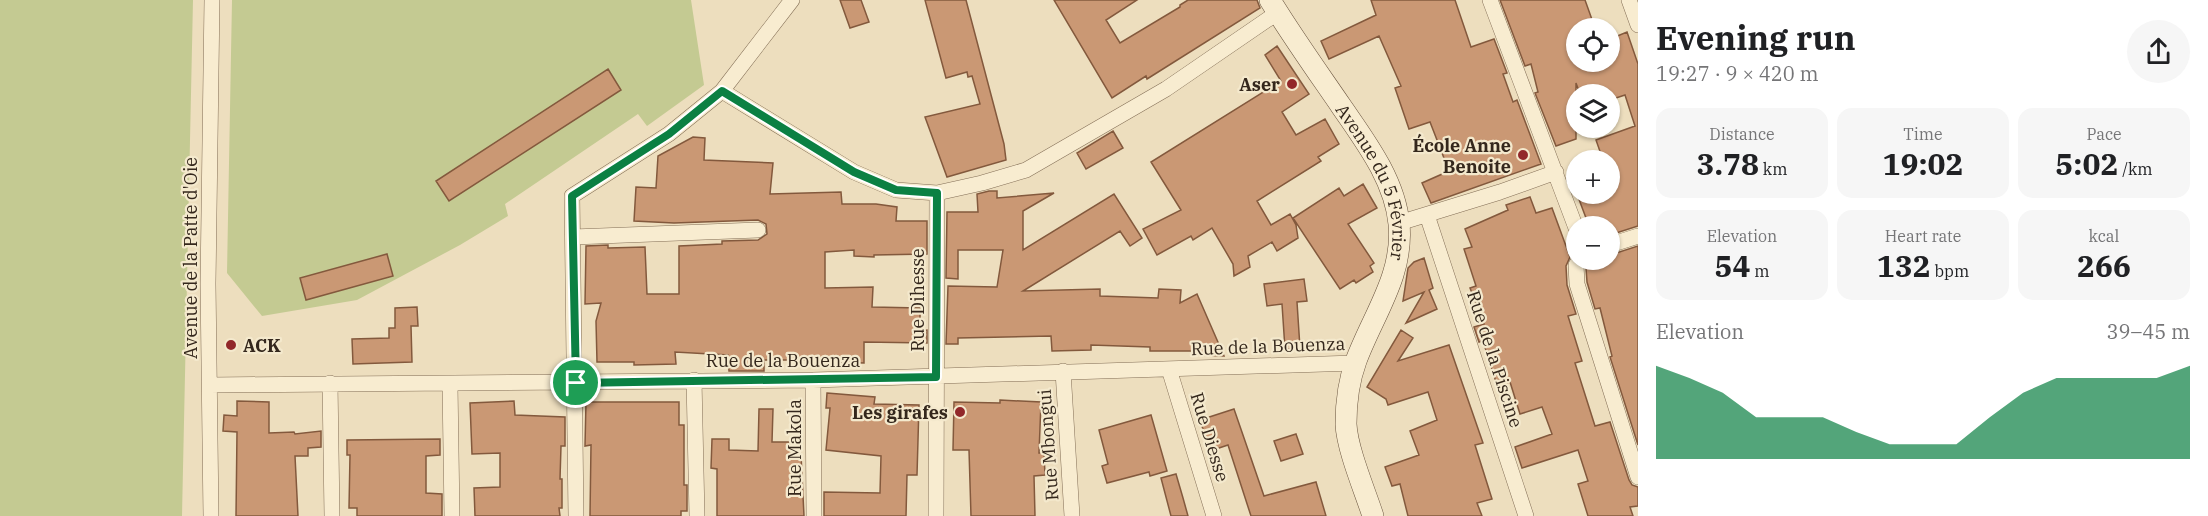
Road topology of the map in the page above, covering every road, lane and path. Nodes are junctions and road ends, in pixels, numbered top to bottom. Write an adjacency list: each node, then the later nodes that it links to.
1 (212, 0): 26 (street, Avenue de la Patte d'Oie)
2 (792, 0): 7 (street)
3 (1490, 0): 8 (street)
4 (1629, 0): 6 (street)
5 (1274, 6): 9 (street); 12 (street, Avenue du 5 Février)
6 (1638, 25)
7 (722, 91): 9 (street); 15 (street)
8 (1556, 172): 10 (street); 11 (street)
9 (937, 193): 21 (street, Rue Dihesse)
10 (1427, 215): 12 (street); 41 (street, Rue de la Piscine)
11 (1572, 216)
12 (1399, 223): 18 (street, Avenue du 5 Février)
13 (758, 230): 15 (street)
14 (1638, 236): 16 (street)
15 (573, 237): 25 (street)
16 (1620, 242)
17 (1576, 270): 28 (street)
18 (1355, 363): 19 (street, Rue de la Bouenza); 40 (street, Avenue du 5 Février)
19 (1169, 369): 20 (street, Rue de la Bouenza); 39 (street, Rue Diesse)
20 (1063, 371): 21 (street, Rue de la Bouenza); 29 (street, Rue Mbongui)
21 (936, 377): 23 (street, Rue de la Bouenza); 36 (street, Rue Dihesse)
22 (694, 380): 23 (street, Rue de la Bouenza); 25 (street, Rue de la Bouenza); 34 (street)
23 (813, 380): 35 (street, Rue Makola)
24 (330, 383): 26 (street, Rue de la Bouenza); 27 (street, Rue de la Bouenza); 31 (street)
25 (576, 383): 27 (street, Rue de la Bouenza); 33 (street)
26 (210, 385): 30 (street, Avenue de la Patte d'Oie)
27 (450, 385): 32 (street)
28 (1638, 477)
29 (1072, 497): 37 (street, Rue Mbongui); 38 (street)
30 (211, 516)
31 (332, 516)
32 (452, 516)
33 (576, 516)
34 (697, 516)
35 (814, 516)
36 (936, 516)
37 (1072, 516)
38 (1078, 516)
39 (1214, 516)
40 (1373, 516)
41 (1526, 516)

